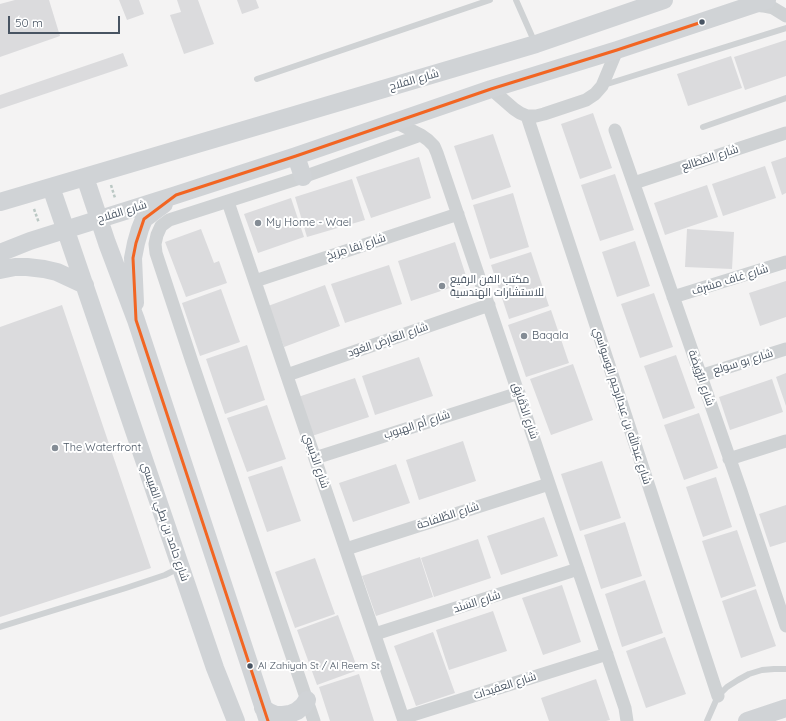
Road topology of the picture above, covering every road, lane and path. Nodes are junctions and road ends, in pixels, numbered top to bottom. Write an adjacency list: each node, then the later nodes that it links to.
1 (490, 0): 4 (lane)
2 (516, 0): 8 (lane)
3 (664, 0): 8 (main road, شارع الفلاح)
4 (478, 2): 10 (lane)
5 (761, 2): 6 (street); 9 (main road, شارع الفلاح)
6 (786, 16)
7 (786, 28): 11 (lane)
8 (536, 44): 21 (main road, شارع الفلاح)
9 (617, 50): 11 (street); 12 (main road, شارع الفلاح)
10 (257, 79)
11 (602, 86): 14 (street)
12 (491, 89): 14 (street); 15 (main road, شارع الفلاح)
13 (786, 98): 16 (lane)
14 (527, 116): 57 (street, شارع عبدالله بن عبدالرحيم الوسواسي)
15 (395, 122): 19 (street, شارع الدَّقَايِق); 20 (main road, شارع الفلاح)
16 (703, 127)
17 (615, 130): 23 (street, شارع الرُّوَيضَة)
18 (786, 133): 23 (street, شارع المَطَالِع)
19 (421, 135): 22 (street); 28 (street, شارع الدَّقَايِق)
20 (296, 156): 22 (main road); 25 (main road, شارع الفلاح)
21 (85, 177): 24 (main road, شارع الفلاح); 29 (main road)
22 (303, 177): 27 (street)
23 (634, 183): 36 (street, شارع الرُّوَيضَة)
24 (51, 187): 26 (main road, شارع الفلاح); 30 (main road, شارع حامد بن بطي القبيسي)
25 (176, 195): 29 (main road, شارع الفلاح); 38 (main road)
26 (0, 202)
27 (228, 202): 34 (street, شارع الدِّبسِي); 58 (street)
28 (458, 214): 34 (street, شارع نِقا مِرَيخ); 37 (street, شارع الدَّقَايِق)
29 (99, 219): 30 (main road, شارع الفلاح); 38 (main road)
30 (66, 230): 31 (main road, شارع الفلاح); 35 (main road, شارع حامد بن بطي القبيسي)
31 (0, 253)
32 (786, 262): 36 (street, شارع غاف مشرِف)
33 (0, 270): 35 (main road)
34 (255, 280): 40 (street, شارع الدِّبسِي)
35 (85, 285): 48 (main road, شارع حامد بن بطي القبيسي)
36 (673, 297): 41 (street, شارع الرُّوَيضَة)
37 (489, 305): 40 (street, شارع العارِض العُود); 42 (street, شارع الدَّقَايِق)
38 (136, 320): 60 (main road)
39 (786, 349): 41 (street, شارع بو سولع)
40 (287, 375): 44 (street, شارع الدِّبسِي)
41 (700, 376): 45 (street, شارع الرُّوَيضَة)
42 (519, 393): 44 (street, شارع أم الهبوب); 46 (street, شارع الدَّقَايِق)
43 (786, 441): 45 (street)
44 (315, 458): 47 (street, شارع الدِّبسِي)
45 (729, 459): 50 (street, شارع الرُّوَيضَة)
46 (549, 484): 47 (street, شارع الطِّلفاحة); 49 (street, شارع الدَّقَايِق)
47 (346, 549): 53 (street, شارع الدِّبسِي)
48 (181, 568): 52 (lane); 55 (main road, شارع حامد بن بطي القبيسي)
49 (578, 569): 53 (street, شارع السَنَد); 54 (street, شارع الدَّقَايِق)
50 (781, 596): 51 (street, شارع الرُّوَيضَة)
51 (786, 626)
52 (0, 627)
53 (375, 634): 61 (street, شارع الدِّبسِي)
54 (607, 654): 61 (street, شارع العقيدات); 65 (street, شارع الدَّقَايِق)
55 (215, 668): 62 (main road); 63 (main road, شارع حامد بن بطي القبيسي)
56 (786, 669): 57 (lane)
57 (718, 696): 66 (lane)
58 (307, 700): 60 (main road); 64 (street)
59 (786, 708): 67 (main road)
60 (265, 714)
61 (404, 720)
62 (230, 721)
63 (236, 721)
64 (314, 721)
65 (627, 721)
66 (707, 721)
67 (747, 721)

